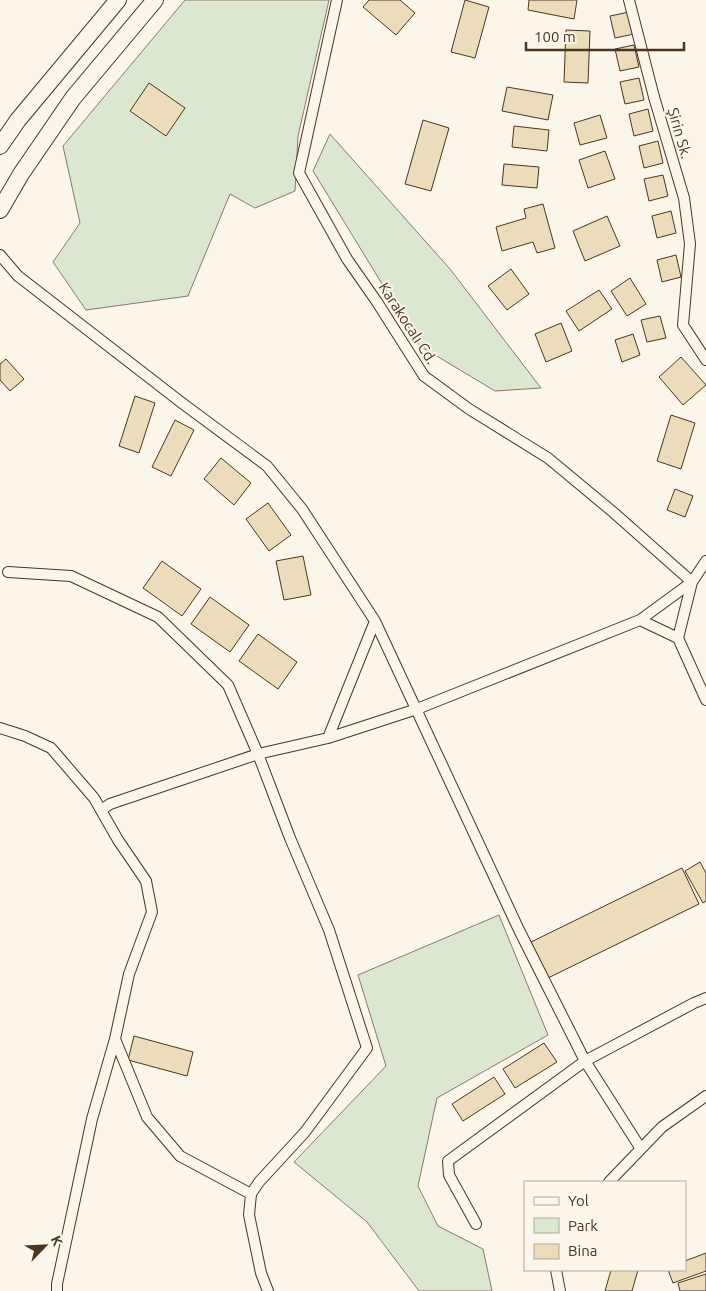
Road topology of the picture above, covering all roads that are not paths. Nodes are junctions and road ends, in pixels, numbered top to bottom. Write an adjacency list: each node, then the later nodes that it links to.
1 (118, 0): 5 (highway)
2 (155, 0): 6 (highway)
3 (338, 0): 11 (street, Karakocalı Cd.)
4 (629, 0): 8 (street, Şirin Sk.)
5 (0, 146)
6 (0, 210)
7 (0, 255): 13 (street)
8 (706, 360)
9 (706, 561): 11 (street)
10 (8, 572): 19 (street)
11 (692, 582): 12 (street); 14 (street)
12 (640, 620): 14 (street); 16 (street)
13 (376, 621): 16 (street); 18 (street)
14 (678, 638): 15 (street)
15 (706, 700)
16 (417, 709): 18 (street); 23 (street)
17 (0, 728): 20 (street)
18 (328, 738): 19 (street)
19 (258, 754): 20 (street); 27 (street)
20 (101, 810): 22 (street)
21 (706, 998): 23 (street)
22 (115, 1039): 27 (street); 30 (street)
23 (585, 1061): 25 (street); 28 (street)
24 (706, 1096): 25 (street)
25 (641, 1149): 26 (street)
26 (611, 1181)
27 (251, 1194): 31 (street)
28 (476, 1224)
29 (556, 1271): 32 (street)
30 (57, 1291)
31 (268, 1291)
32 (560, 1291)

